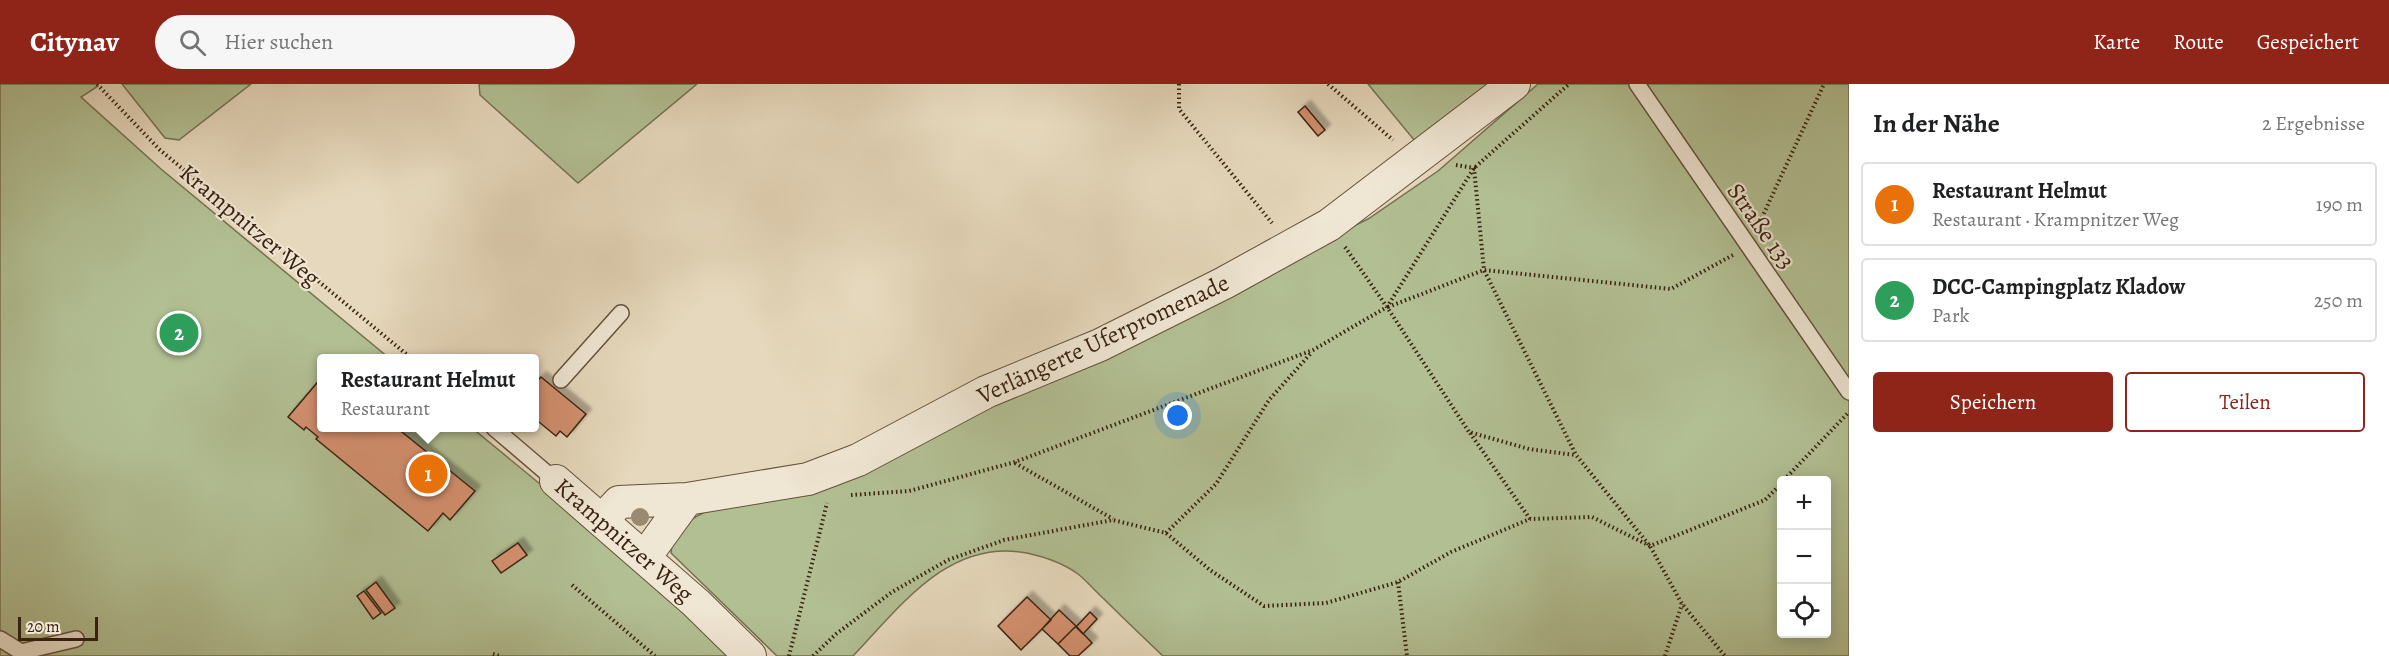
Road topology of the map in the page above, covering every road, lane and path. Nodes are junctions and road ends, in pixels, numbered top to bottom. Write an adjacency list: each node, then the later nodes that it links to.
1 (97, 84): 17 (path, Krampnitzer Weg)
2 (1179, 84): 11 (path)
3 (1328, 84): 8 (path)
4 (1514, 84): 8 (street, Verlängerte Uferpromenade)
5 (1569, 84): 9 (path)
6 (1637, 84): 12 (lane, Straße 133)
7 (1824, 84): 12 (path)
8 (1418, 160): 9 (path); 10 (street, Verlängerte Uferpromenade)
9 (1474, 168): 13 (path); 14 (path)
10 (1329, 225): 11 (street, Verlängerte Uferpromenade); 14 (path)
11 (1291, 247): 30 (street, Verlängerte Uferpromenade)
12 (1748, 247): 13 (path); 19 (lane, Straße 133)
13 (1484, 270): 14 (path); 23 (path)
14 (1387, 307): 16 (path); 22 (path)
15 (621, 313): 18 (lane)
16 (1313, 350): 24 (path); 34 (path)
17 (406, 354)
18 (561, 380)
19 (1849, 392)
20 (1849, 412): 25 (path)
21 (499, 432): 26 (lane, Krampnitzer Weg)
22 (1469, 432): 23 (path); 31 (path)
23 (1576, 455): 35 (path)
24 (1015, 462): 28 (path); 33 (path)
25 (1789, 476)
26 (556, 481): 32 (street, Krampnitzer Weg)
27 (1777, 488): 35 (path)
28 (840, 496)
29 (829, 497): 46 (path)
30 (687, 499): 32 (street, Verlängerte Uferpromenade); 36 (street)
31 (1530, 519): 35 (path); 37 (path)
32 (602, 520): 36 (street, Krampnitzer Weg)
33 (1113, 520): 34 (path); 47 (path)
34 (1166, 533): 37 (path)
35 (1650, 546): 39 (path)
36 (645, 557): 45 (street, Krampnitzer Weg)
37 (1398, 582): 48 (path)
38 (572, 585): 44 (path)
39 (1682, 604): 49 (path); 50 (path)
40 (0, 639): 41 (lane)
41 (76, 639)
42 (493, 654): 43 (path)
43 (500, 656)
44 (655, 656)
45 (750, 656)
46 (789, 656)
47 (813, 656)
48 (1407, 656)
49 (1665, 656)
50 (1725, 656)

